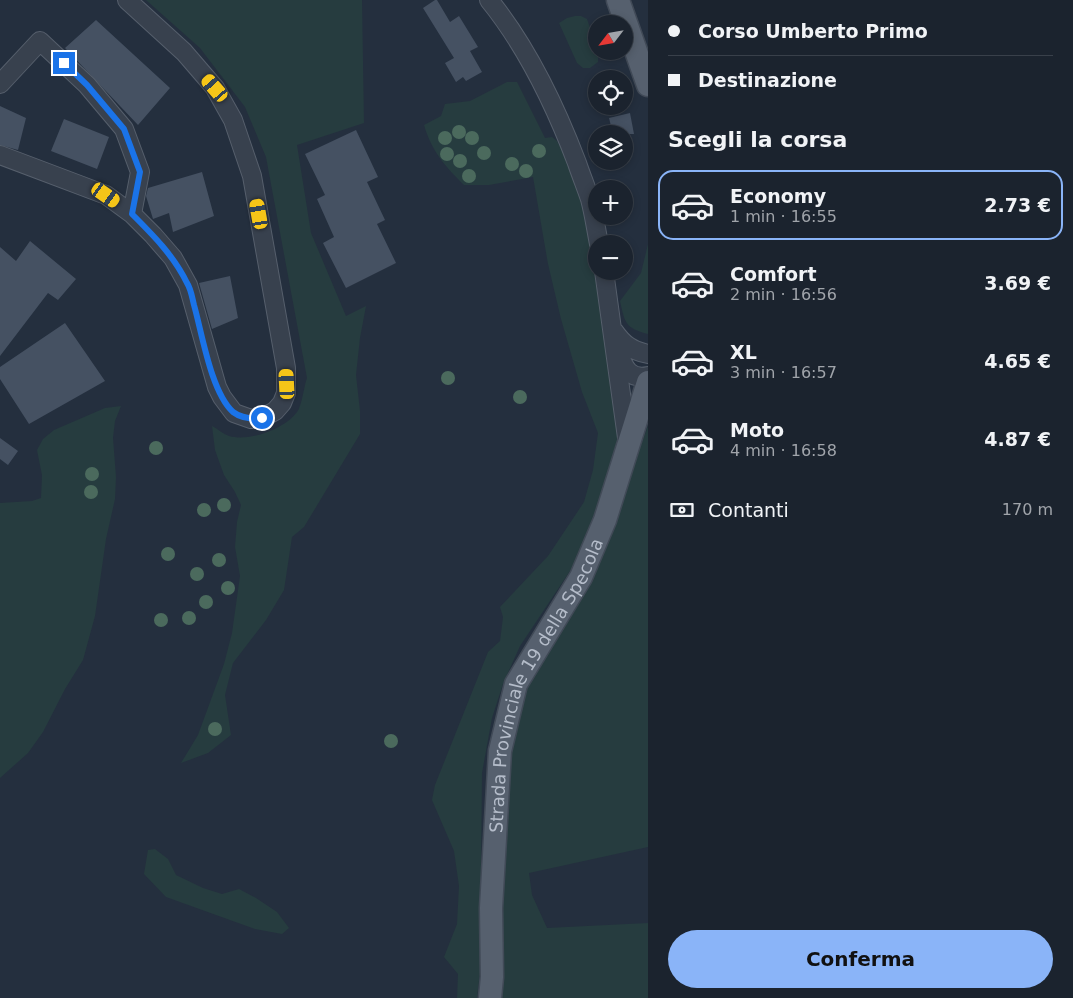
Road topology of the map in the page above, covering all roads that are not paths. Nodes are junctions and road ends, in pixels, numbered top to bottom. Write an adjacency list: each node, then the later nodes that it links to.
1 (127, 0): 8 (street)
2 (488, 0): 9 (street)
3 (618, 0): 4 (main road)
4 (642, 48): 6 (main road)
5 (0, 84): 8 (street)
6 (648, 85)
7 (0, 156): 8 (street)
8 (132, 214)
9 (597, 235)
10 (605, 280): 11 (street)
11 (611, 326): 12 (street); 13 (street); 15 (street)
12 (648, 354)
13 (648, 376)
14 (648, 382): 15 (main road, Strada Provinciale 19 della Specola)
15 (628, 445): 16 (main road, Strada Provinciale 19 della Specola)
16 (490, 998)

